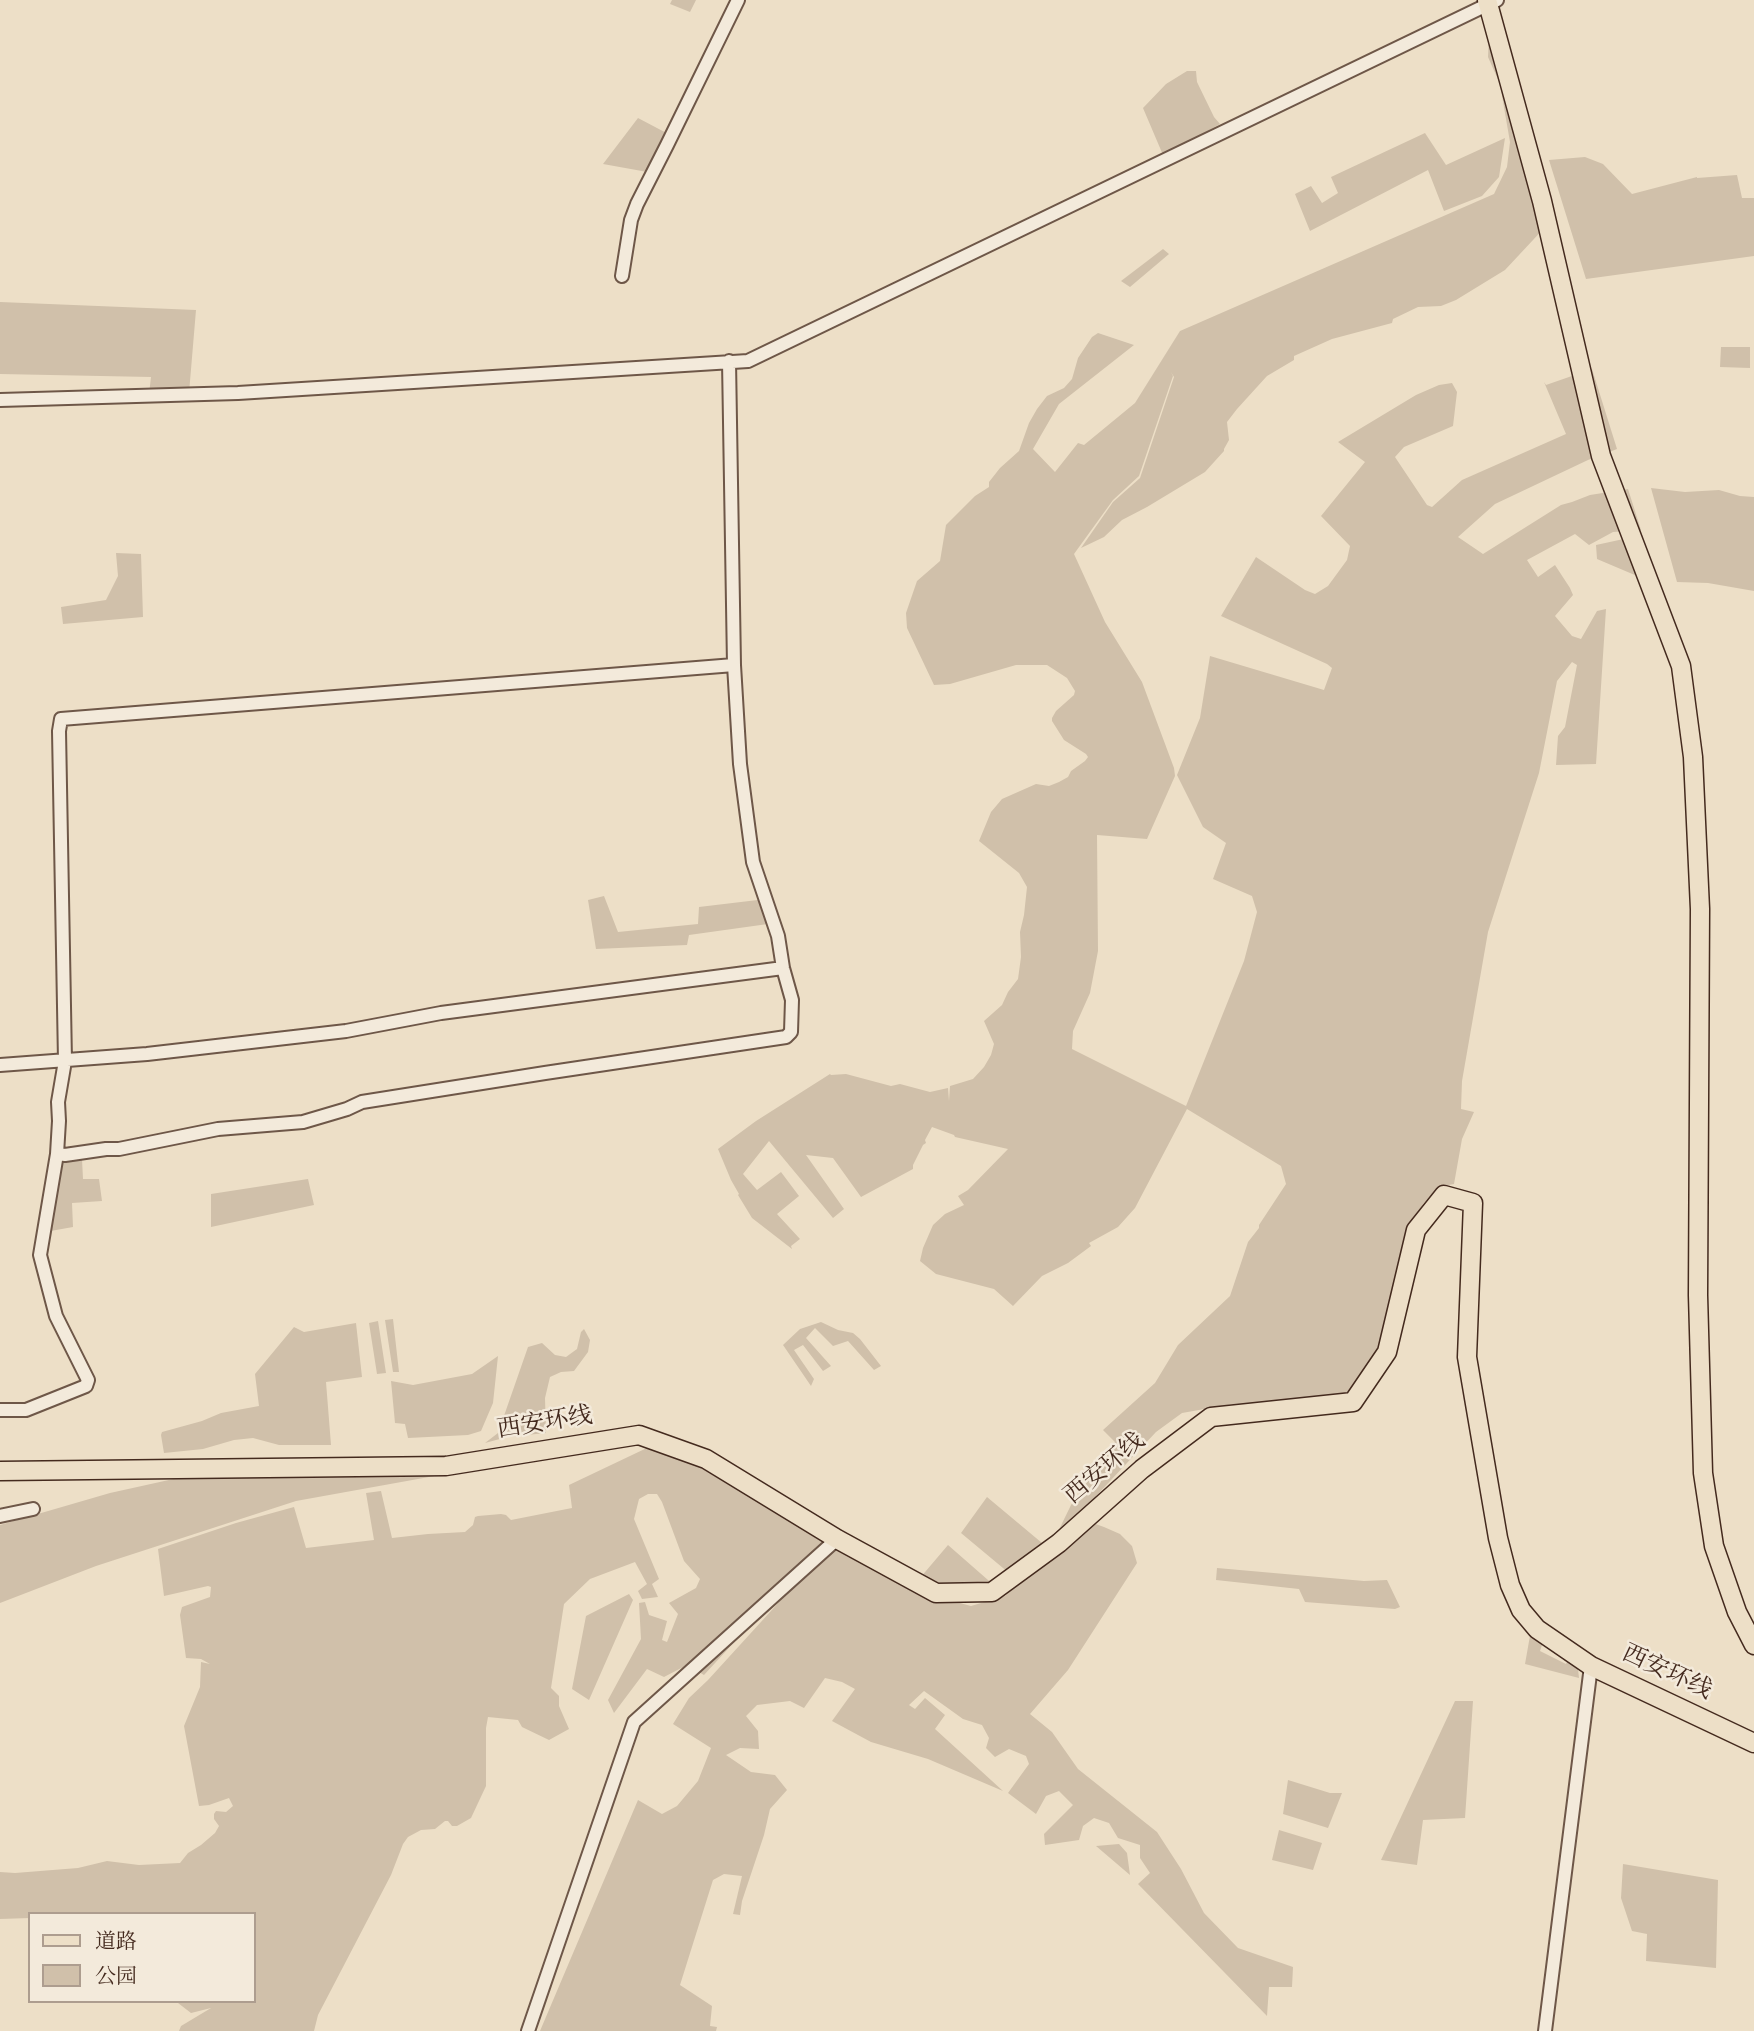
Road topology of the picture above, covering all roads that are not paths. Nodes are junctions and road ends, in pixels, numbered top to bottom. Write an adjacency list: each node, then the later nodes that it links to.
1 (738, 0): 3 (street)
2 (1491, 1): 4 (street); 16 (main road)
3 (622, 276)
4 (729, 361): 5 (street); 6 (street)
5 (0, 400)
6 (734, 665): 7 (street); 8 (street)
7 (783, 968): 8 (street); 10 (street)
8 (65, 1061): 9 (street); 10 (street)
9 (0, 1065)
10 (57, 1154): 11 (street)
11 (0, 1410)
12 (0, 1471): 15 (main road, 西安环线)
13 (33, 1509): 14 (street)
14 (0, 1516)
15 (837, 1539): 17 (main road, 西安环线); 19 (street)
16 (1754, 1645)
17 (1591, 1666): 18 (main road, 西安环线); 20 (street)
18 (1752, 1741)
19 (528, 2031)
20 (1545, 2031)

